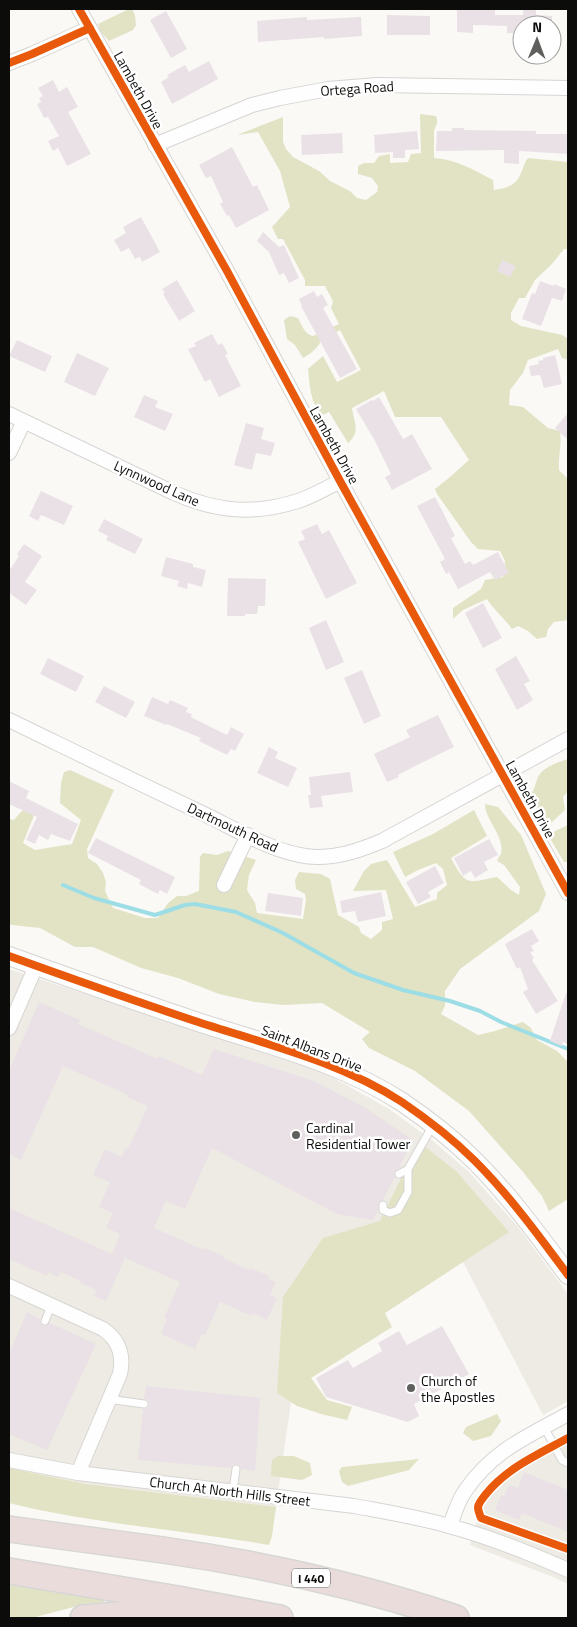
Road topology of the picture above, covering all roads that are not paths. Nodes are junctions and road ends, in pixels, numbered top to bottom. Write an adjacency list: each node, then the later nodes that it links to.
1 (79, 9): 2 (street, Lambeth Drive)
2 (90, 28): 3 (street); 5 (street, Lambeth Drive)
3 (9, 63)
4 (568, 88): 5 (street, Ortega Road)
5 (155, 145): 9 (street, Lambeth Drive)
6 (9, 414): 7 (street, Lynnwood Lane)
7 (24, 421): 8 (street); 9 (street, Lynnwood Lane)
8 (9, 453)
9 (340, 481): 12 (street, Lambeth Drive)
10 (9, 720): 13 (street, Dartmouth Road)
11 (568, 739): 12 (street, Dartmouth Road)
12 (503, 774): 13 (street, Dartmouth Road); 15 (street, Lambeth Drive)
13 (248, 835): 14 (street)
14 (224, 885)
15 (568, 893)
16 (9, 956): 17 (street, Saint Albans Drive)
17 (36, 966): 18 (street); 19 (street, Saint Albans Drive)
18 (9, 1028)
19 (433, 1125): 20 (lane); 23 (street, Saint Albans Drive)
20 (408, 1169): 21 (lane); 22 (lane)
21 (399, 1174)
22 (383, 1205)
23 (568, 1276)
24 (9, 1286): 25 (street)
25 (51, 1306): 26 (lane); 27 (street)
26 (45, 1321)
27 (108, 1399): 28 (lane); 34 (street)
28 (144, 1404)
29 (568, 1414): 30 (street)
30 (544, 1426): 32 (lane); 37 (street)
31 (9, 1460): 34 (street, Church At North Hills Street)
32 (568, 1463)
33 (236, 1468): 35 (lane)
34 (78, 1473): 35 (street, Church At North Hills Street)
35 (233, 1491): 37 (street, Church At North Hills Street)
36 (9, 1512): 39 (highway)
37 (450, 1526): 40 (street, Church At North Hills Street)
38 (9, 1529): 39 (highway, I 440)
39 (164, 1550): 45 (highway, I 440)
40 (568, 1570)
41 (9, 1571): 44 (highway)
42 (83, 1618): 43 (highway)
43 (222, 1618)
44 (280, 1618)
45 (456, 1618)

